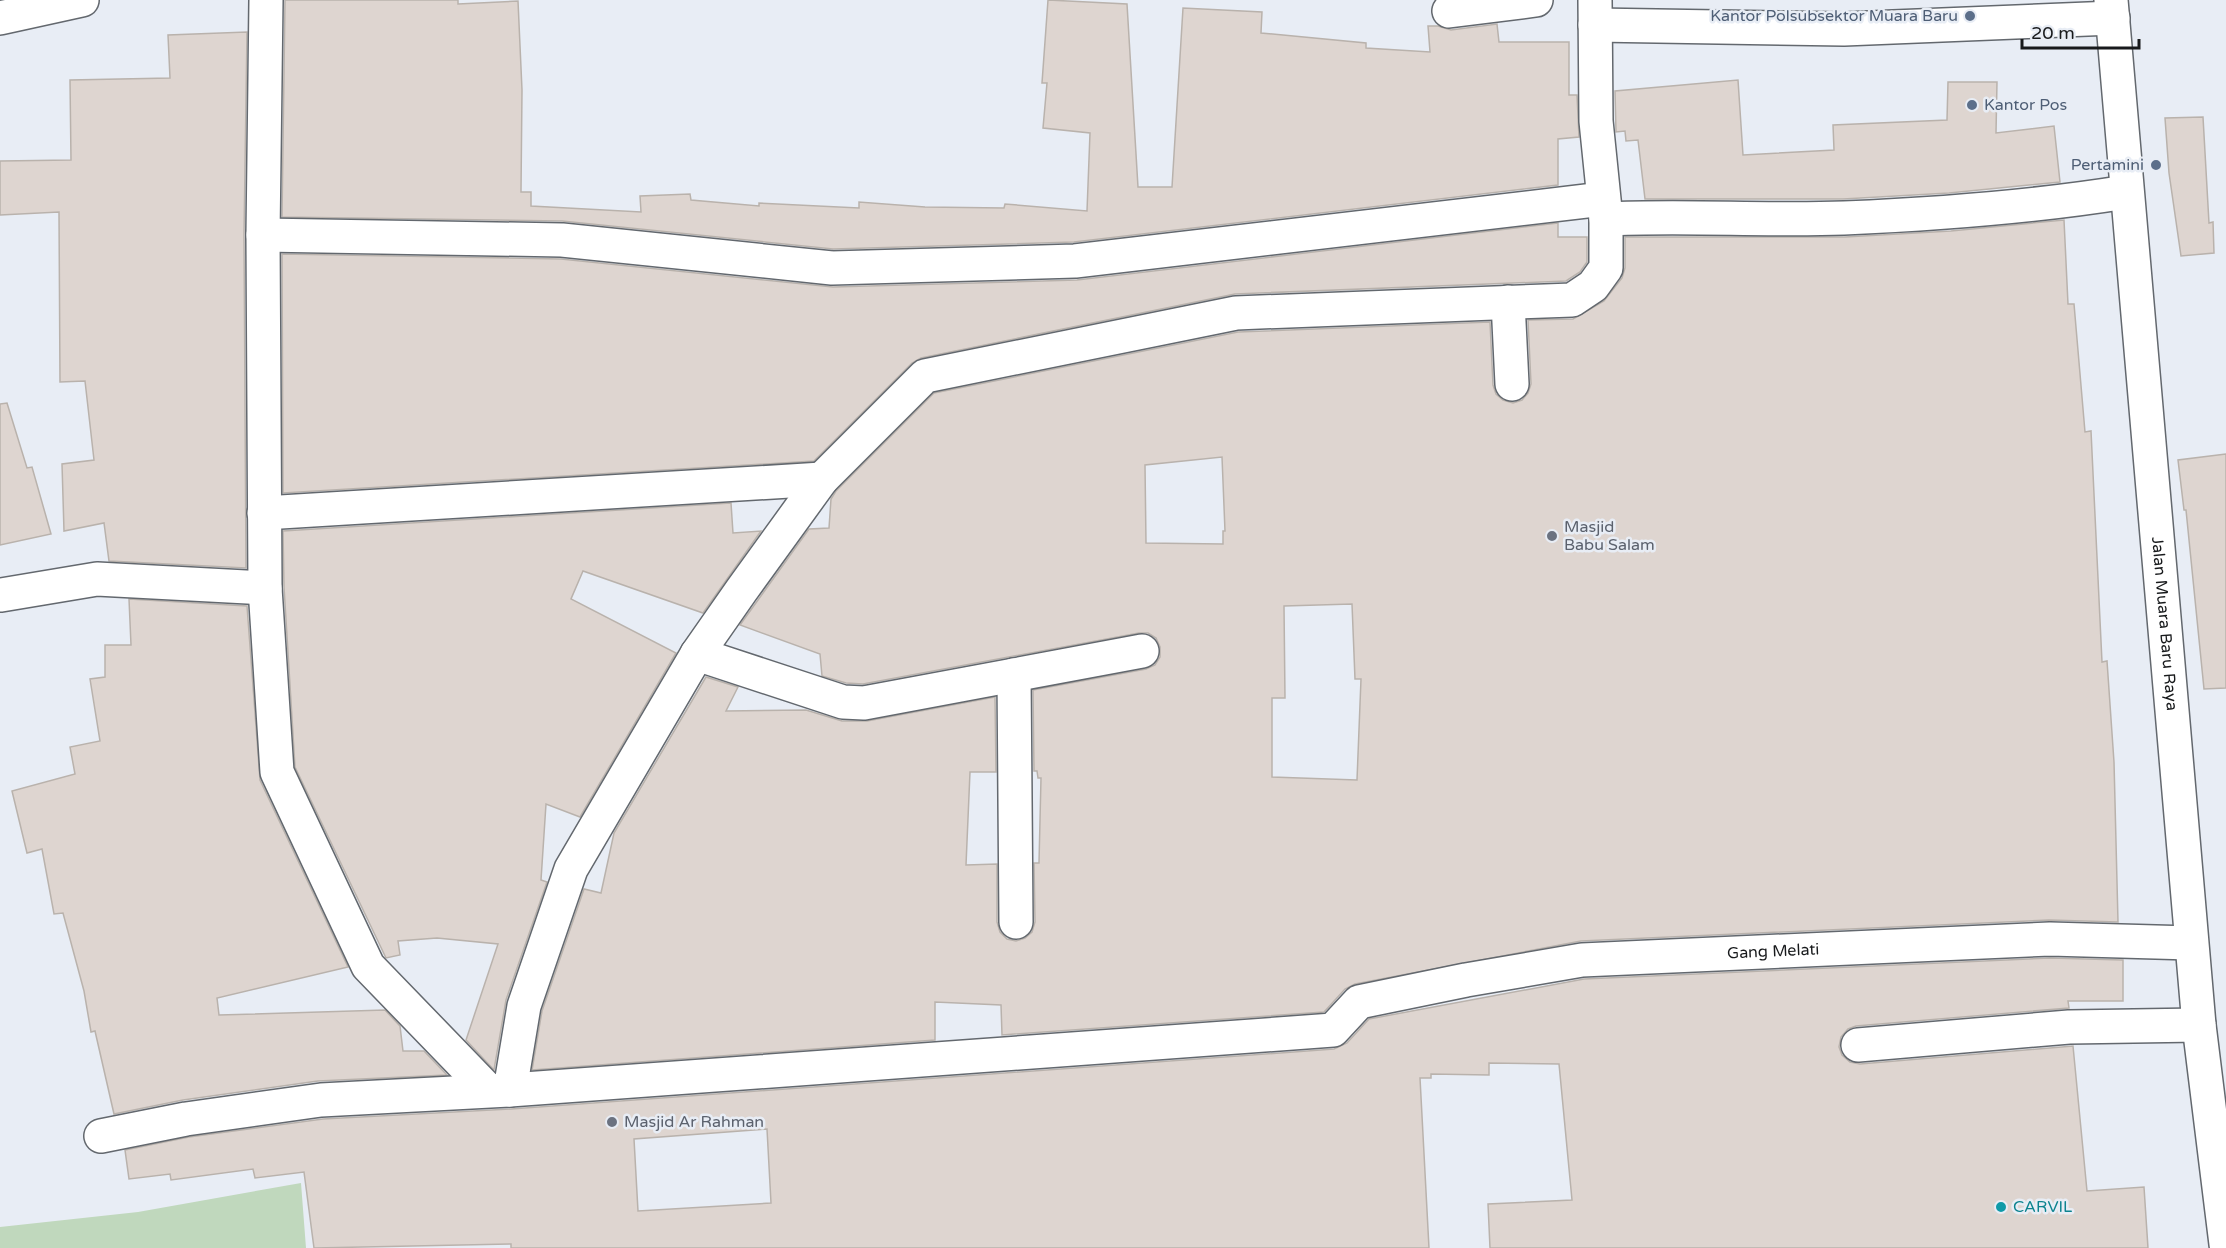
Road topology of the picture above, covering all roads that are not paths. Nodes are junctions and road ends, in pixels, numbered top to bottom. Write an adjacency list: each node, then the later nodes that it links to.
1 (82, 0): 7 (street)
2 (266, 0): 10 (street)
3 (1536, 0): 5 (street)
4 (2112, 9): 6 (street); 8 (street, Jalan Muara Baru Raya)
5 (1449, 11)
6 (1595, 12): 9 (street)
7 (0, 18)
8 (2126, 192): 9 (street); 21 (street, Jalan Muara Baru Raya)
9 (1604, 209): 10 (street); 11 (street)
10 (262, 235): 14 (street)
11 (1509, 302): 12 (street); 13 (street)
12 (1512, 384)
13 (822, 478): 14 (street); 18 (street)
14 (264, 513): 15 (street)
15 (265, 588): 16 (street); 24 (street)
16 (1, 595)
17 (1142, 651): 19 (street)
18 (697, 654): 19 (street); 24 (street)
19 (1014, 675): 20 (street)
20 (1016, 922)
21 (2191, 943): 22 (street, Jalan Muara Baru Raya); 24 (street, Gang Melati)
22 (2199, 1025): 23 (street); 26 (street, Jalan Muara Baru Raya)
23 (1858, 1045)
24 (499, 1090): 25 (street)
25 (101, 1136)
26 (2226, 1244)

